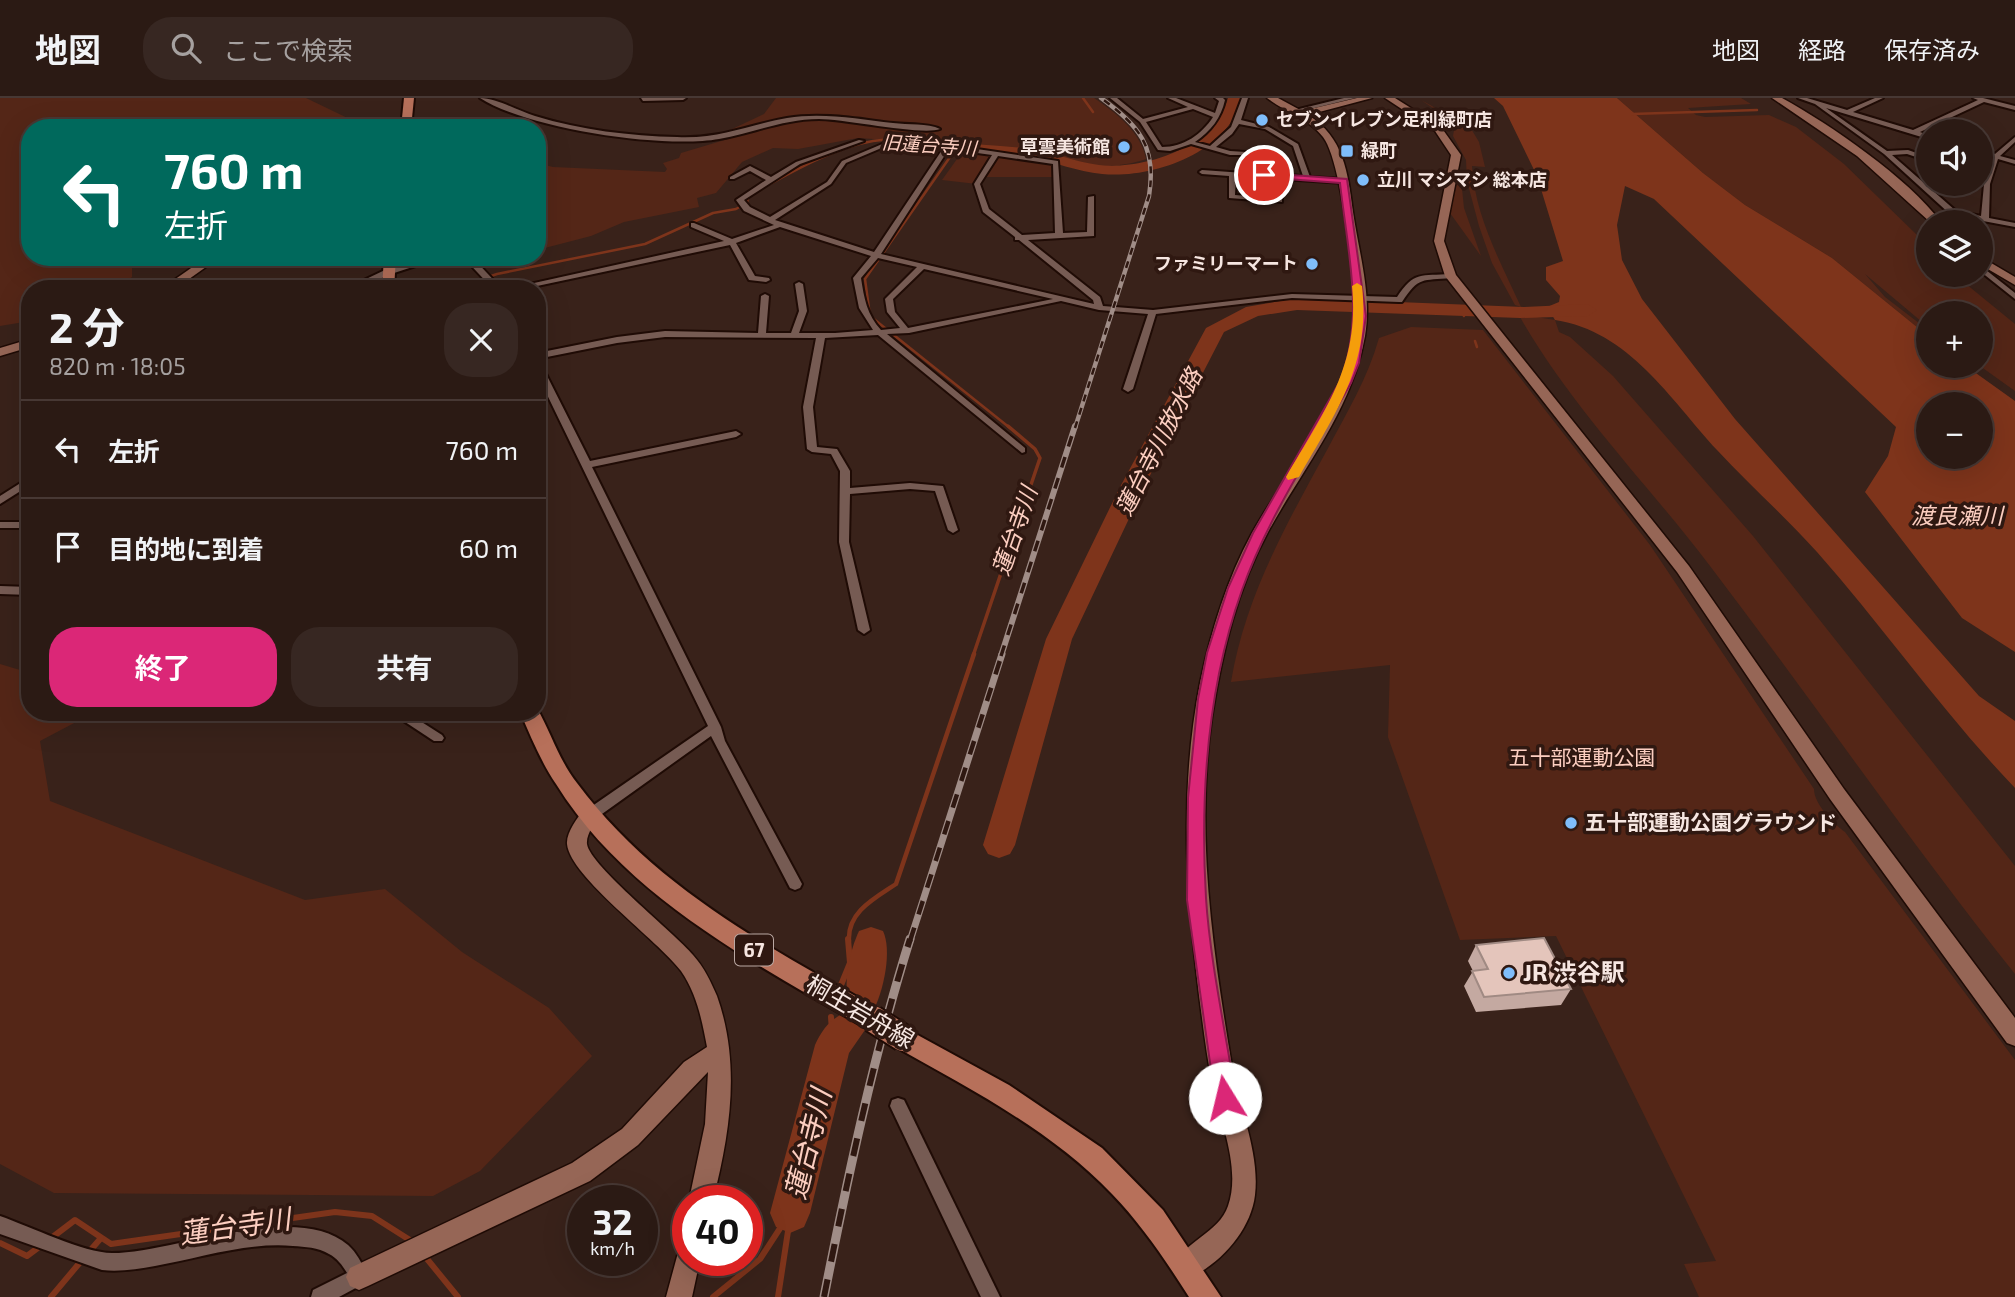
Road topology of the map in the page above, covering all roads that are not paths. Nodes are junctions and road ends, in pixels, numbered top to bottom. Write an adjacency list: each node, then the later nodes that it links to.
1 (409, 98): 25 (main road)
2 (483, 98): 26 (street)
3 (683, 98): 15 (street)
4 (1112, 98): 28 (street)
5 (1171, 98): 20 (street)
6 (1218, 98): 24 (street)
7 (1245, 98): 29 (street)
8 (1270, 98): 22 (street)
9 (1352, 98): 22 (street)
10 (1368, 98): 22 (street)
11 (1389, 98): 71 (street)
12 (1776, 98): 53 (street)
13 (1801, 98): 19 (street)
14 (1879, 98): 18 (street)
15 (643, 99)
16 (1980, 99): 21 (street); 31 (street)
17 (1858, 101): 18 (street)
18 (1868, 104): 23 (street)
19 (1818, 105): 23 (street); 39 (street)
20 (1193, 107): 24 (street); 28 (street)
21 (2015, 108)
22 (1297, 112): 51 (street)
23 (1845, 113): 31 (street)
24 (1217, 116): 36 (street)
25 (406, 119)
26 (544, 119)
27 (546, 120): 30 (street)
28 (1142, 121): 36 (street)
29 (1240, 122): 37 (street); 49 (street)
30 (937, 129)
31 (1913, 133): 32 (street)
32 (1916, 134)
33 (2015, 139): 41 (street)
34 (861, 141): 50 (street)
35 (889, 143): 55 (street)
36 (1191, 143): 37 (street)
37 (1209, 148): 46 (street)
38 (997, 153): 60 (street); 61 (street); 63 (street)
39 (1886, 153): 40 (street); 54 (street)
40 (1916, 155)
41 (1995, 157): 42 (street); 43 (street)
42 (1993, 160)
43 (2015, 162)
44 (1202, 172): 45 (street)
45 (1233, 174): 46 (street); 47 (street)
46 (1248, 174): 47 (street)
47 (1279, 176): 49 (street)
48 (732, 178): 50 (street)
49 (1307, 178): 51 (street)
50 (771, 180): 55 (street)
51 (1344, 180): 84 (street)
52 (1092, 197): 60 (street)
53 (1923, 210)
54 (1951, 210)
55 (769, 219): 58 (street)
56 (1993, 221): 59 (street)
57 (694, 225): 62 (street)
58 (780, 225): 62 (street); 63 (street)
59 (2015, 225)
60 (1059, 235): 61 (street)
61 (1018, 238): 85 (street)
62 (732, 242): 77 (street); 78 (street)
63 (876, 255): 68 (street); 88 (street)
64 (202, 266): 73 (street)
65 (389, 266): 70 (main road)
66 (408, 266): 70 (street)
67 (476, 266): 76 (street)
68 (922, 268): 83 (street); 87 (street)
69 (1993, 268): 79 (street)
70 (388, 272): 74 (street); 75 (main road)
71 (1451, 276): 84 (street); 115 (street)
72 (1993, 278): 82 (street)
73 (180, 280)
74 (370, 280)
75 (388, 280)
76 (489, 280)
77 (766, 280)
78 (546, 282)
79 (2015, 282)
80 (799, 284): 90 (street)
81 (765, 296): 89 (street)
82 (2015, 297)
83 (1066, 300): 85 (street); 87 (street)
84 (1360, 305): 86 (street); 120 (street)
85 (1099, 308): 86 (street)
86 (1153, 312): 96 (street)
87 (906, 330): 88 (street)
88 (879, 332): 91 (street); 98 (street)
89 (762, 335): 90 (street); 94 (street)
90 (794, 335): 91 (street)
91 (821, 336): 101 (street)
92 (21, 346): 93 (street)
93 (0, 352)
94 (546, 354)
95 (546, 386): 99 (street)
96 (1128, 389)
97 (736, 434): 99 (street)
98 (1022, 450)
99 (587, 465): 111 (street)
100 (21, 486): 102 (street)
101 (845, 491): 105 (street); 108 (street)
102 (0, 501)
103 (21, 525): 104 (street)
104 (0, 526)
105 (953, 530)
106 (0, 590): 107 (street)
107 (21, 591)
108 (864, 630)
109 (411, 721): 112 (street)
110 (534, 721): 113 (main road, 桐生岩舟線 / 67)
111 (715, 727): 113 (street); 114 (street)
112 (438, 738)
113 (590, 816): 116 (street); 120 (main road, 桐生岩舟線 / 67, bridge)
114 (795, 884)
115 (2015, 1036)
116 (719, 1052): 118 (street); 121 (street)
117 (898, 1106): 123 (street)
118 (704, 1185)
119 (0, 1225): 121 (street)
120 (1187, 1266): 124 (main road, 桐生岩舟線 / 67)
121 (359, 1277): 122 (street)
122 (327, 1295)
123 (991, 1297)
124 (1206, 1297)

